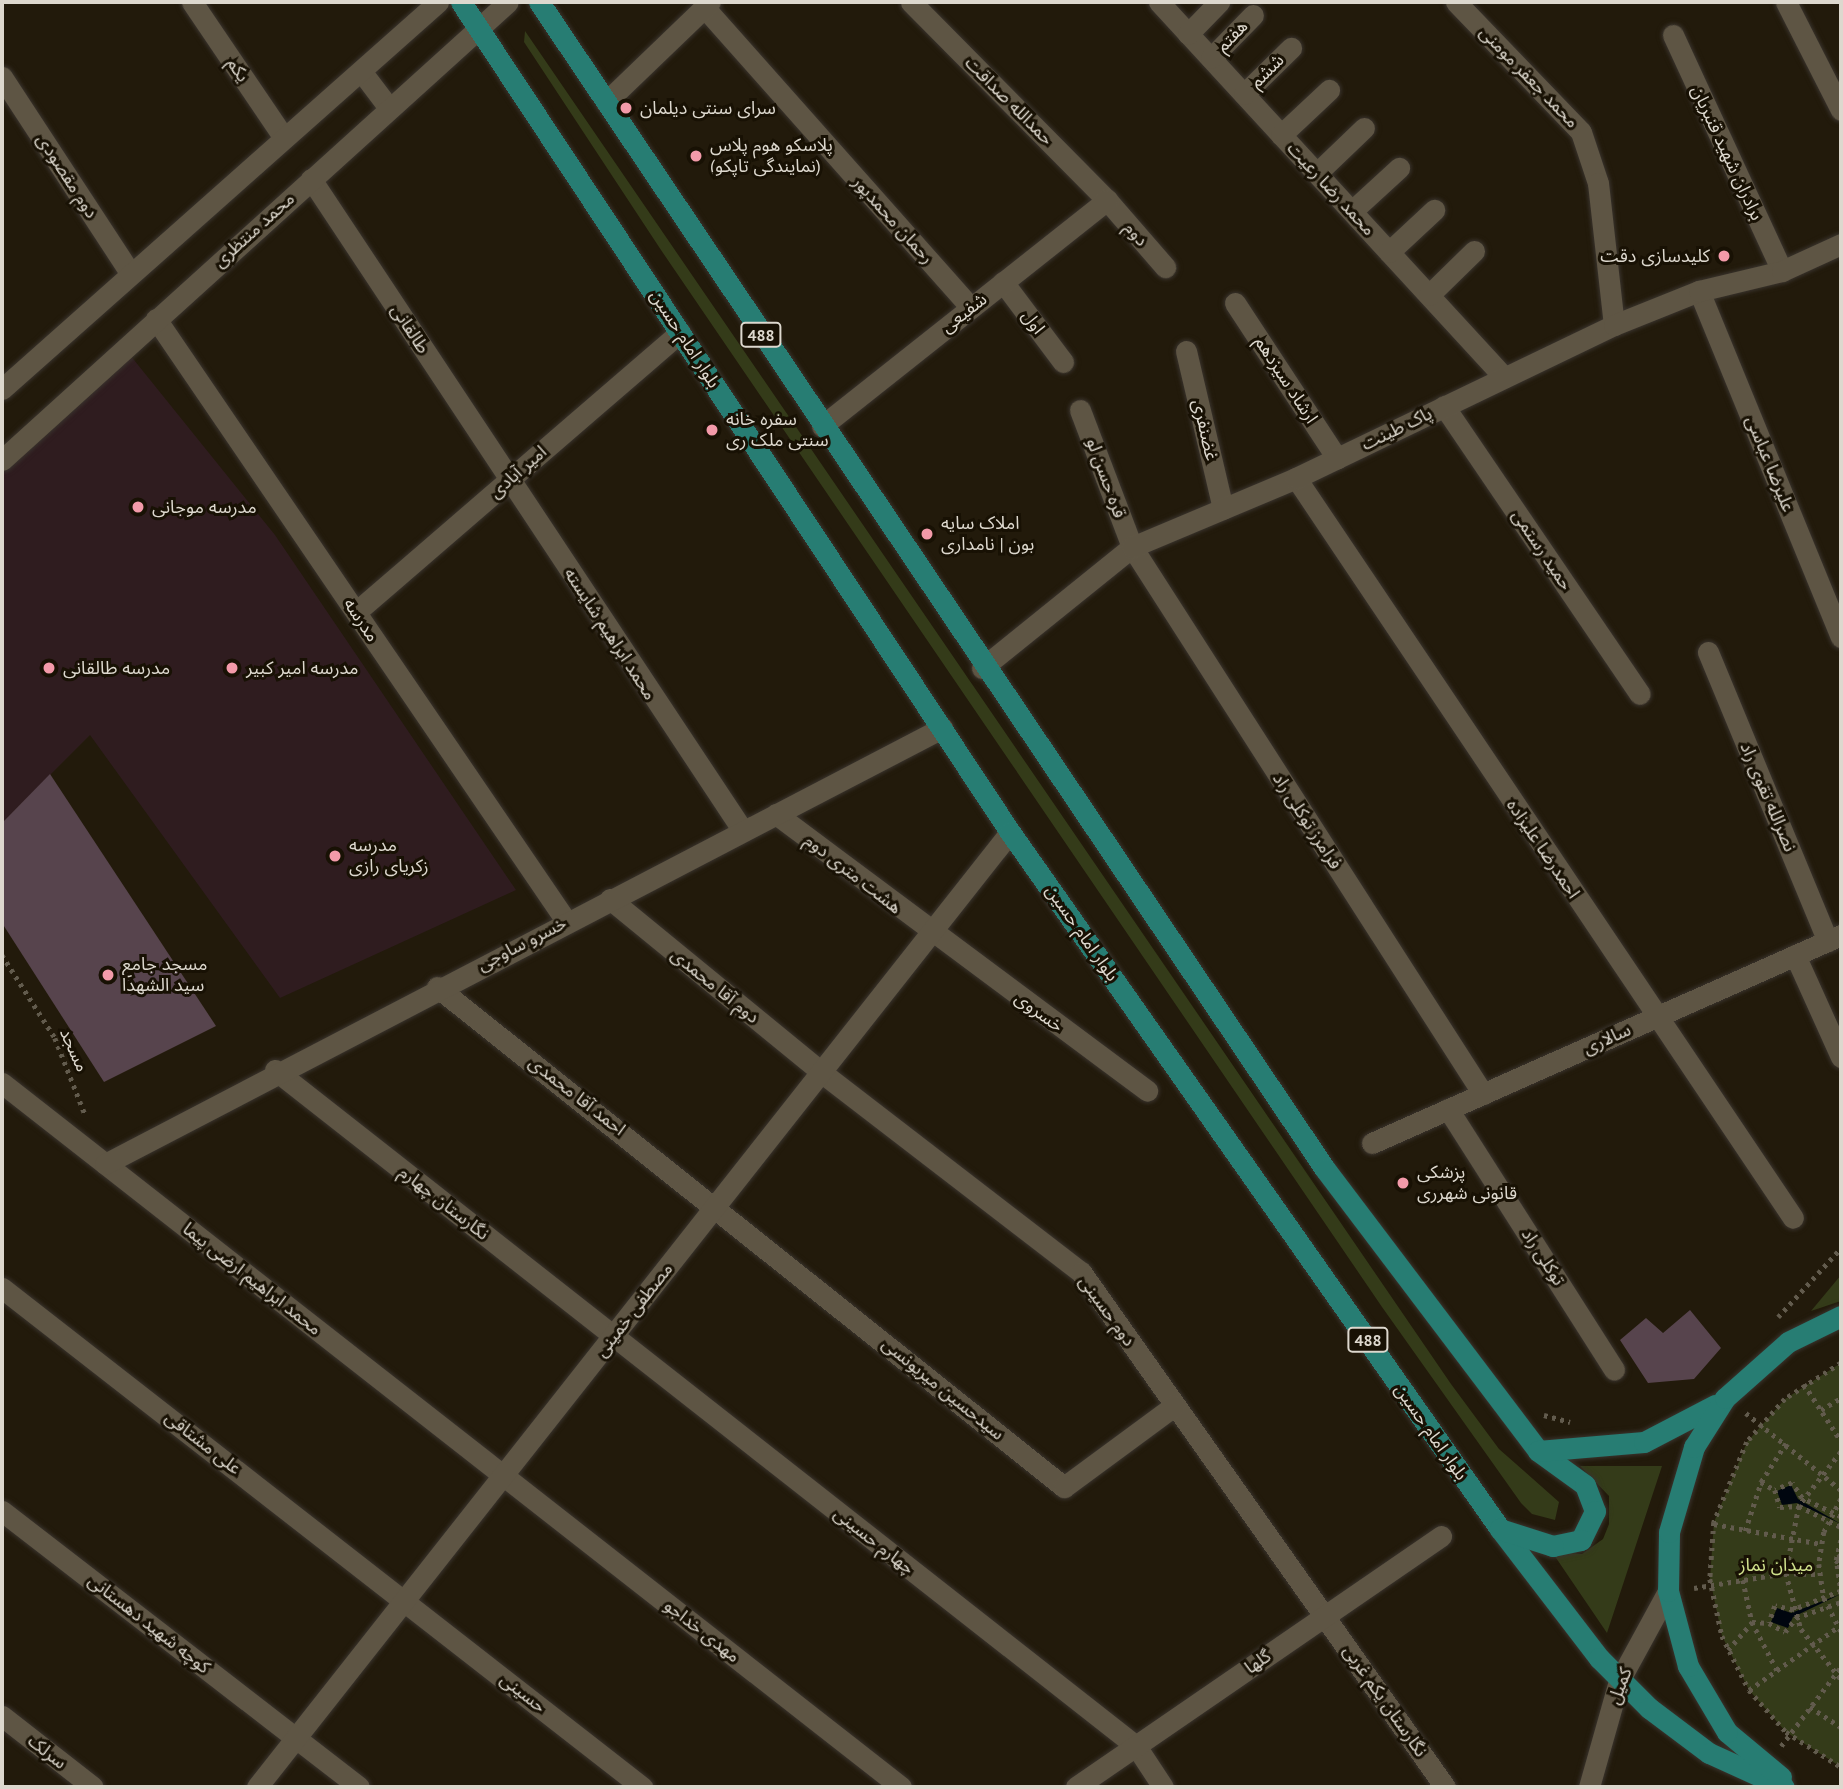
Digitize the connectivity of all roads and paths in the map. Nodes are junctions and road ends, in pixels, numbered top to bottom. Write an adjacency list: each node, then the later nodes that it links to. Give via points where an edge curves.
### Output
1 (192, 2): 27 (street, یکم)
2 (439, 2): 18 (street)
3 (461, 2): 13 (main road, بلوار امام حسین / 488)
4 (508, 2): 13 (street, محمد منتظری)
5 (539, 2): 22 (main road, 488)
6 (911, 2): 31 (street, حمدالله صداقت)
7 (1159, 2): 14 (street, محمد رضا رعیت)
8 (1219, 2): 14 (street)
9 (1456, 2): 46 (street, محمد جعفر مومنی, via 1581,132 1598,183)
10 (1786, 2): 24 (street)
11 (707, 4): 22 (street); 44 (street, رحمان محمدپور)
12 (1252, 15): 17 (street, هفتم)
13 (478, 27): 23 (street, محمد منتظری); 47 (main road, بلوار امام حسین / 488)
14 (1188, 34): 17 (street, محمد رضا رعیت)
15 (1673, 35): 38 (street, برادران شهید قنبریان)
16 (1291, 48): 21 (street, ششم)
17 (1211, 58): 21 (street, محمد رضا رعیت)
18 (361, 71): 23 (street); 27 (street)
19 (2, 77): 39 (street, دوم مقصودی)
20 (1329, 90): 26 (street)
21 (1244, 94): 26 (street, محمد رضا رعیت)
22 (606, 102): 54 (main road, 488)
23 (388, 108): 30 (street, محمد منتظری)
24 (1841, 110)
25 (1364, 128): 29 (street)
26 (1281, 135): 29 (street, محمد رضا رعیت)
27 (284, 138): 39 (street)
28 (1399, 168): 33 (street)
29 (1317, 173): 33 (street, محمد رضا رعیت)
30 (311, 179): 45 (street, محمد منتظری); 58 (street, طالقانی)
31 (1107, 200): 37 (street, دوم); 40 (street, شفیعی)
32 (1434, 210): 36 (street)
33 (1352, 211): 36 (street, محمد رضا رعیت)
34 (1841, 243): 38 (street, پاک طینت)
35 (1474, 251): 42 (street)
36 (1389, 252): 42 (street, محمد رضا رعیت)
37 (1165, 267)
38 (1782, 271): 41 (street, پاک طینت)
39 (131, 274): 51 (street)
40 (1003, 282): 44 (street, شفیعی); 49 (street, اول)
41 (1699, 291): 46 (street, پاک طینت); 62 (street, علیرضا عباسی)
42 (1429, 295): 50 (street, محمد رضا رعیت)
43 (1235, 303): 55 (street, ارشاد سیزدهم)
44 (971, 308): 54 (street, شفیعی)
45 (156, 319): 56 (street, محمد منتظری); 61 (street, مدرسه)
46 (1614, 325): 50 (street, پاک طینت)
47 (680, 332): 58 (street, امیر آبادی); 66 (main road, بلوار امام حسین / 488)
48 (1186, 351): 59 (street, غضنفری)
49 (1063, 362)
50 (1504, 377): 52 (street, پاک طینت)
51 (2, 389)
52 (1444, 406): 55 (street, پاک طینت); 65 (street, حمید رستمی)
53 (1080, 410): 60 (street, قره حسن لو)
54 (822, 426): 64 (main road, 488)
55 (1337, 458): 57 (street, پاک طینت)
56 (2, 460)
57 (1296, 478): 59 (street, پاک طینت); 77 (street, احمدرضا علیزاده)
58 (509, 480): 61 (street, امیر آبادی); 68 (street, محمد ابراهیم شایسته)
59 (1223, 509): 60 (street, پاک طینت)
60 (1132, 547): 64 (street, پاک طینت); 83 (street, فرامرز توکلی راد)
61 (356, 612): 71 (street, مدرسه)
62 (1841, 637)
63 (1708, 652): 73 (street, نصرالله تقوی راد)
64 (982, 668): 106 (main road, 488, via 1325,1169)
65 (1640, 694)
66 (942, 728): 67 (street, خسرو ساوجی); 69 (main road, بلوار امام حسین / 488)
67 (776, 814): 68 (street, خسرو ساوجی); 72 (street, هشت متری دوم)
68 (743, 831): 70 (street, خسرو ساوجی)
69 (1010, 832): 72 (street, مصطفی خمینی); 122 (main road, بلوار امام حسین / 488)
70 (610, 899): 71 (street, خسرو ساوجی); 80 (street, دوم آقا محمدی)
71 (566, 921): 76 (street, خسرو ساوجی)
72 (930, 934): 80 (street, مصطفی خمینی); 82 (street, خسروی)
73 (1834, 938): 75 (street, سالاری)
74 (2, 955): 86 (path, مسجد, via 55,1038)
75 (1795, 956): 77 (street, سالاری); 78 (street)
76 (437, 987): 79 (street, خسرو ساوجی); 87 (street, احمد آقا محمدی)
77 (1656, 1017): 83 (street, سالاری); 88 (street, احمدرضا علیزاده)
78 (1841, 1056)
79 (275, 1070): 86 (street, خسرو ساوجی); 93 (street, نگارستان چهارم)
80 (821, 1072): 87 (street, مصطفی خمینی); 99 (street, دوم حسینی, via 1081,1272)
81 (2, 1083): 86 (street, محمد ابراهیم ارضی پیما)
82 (1147, 1091)
83 (1483, 1094): 84 (street, سالاری)
84 (1448, 1109): 85 (street, سالاری); 95 (street, توکلی راد)
85 (1373, 1143)
86 (105, 1164): 109 (street, محمد ابراهیم ارضی پیما)
87 (716, 1205): 93 (street, مصطفی خمینی); 99 (street, سیدحسین میریونسی, via 1064,1487)
88 (1793, 1218)
89 (1841, 1248): 92 (path)
90 (2, 1287): 138 (street, علی مشتاقی)
91 (1841, 1316): 97 (main road, via 1788,1342)
92 (1773, 1323)
93 (613, 1336): 109 (street, مصطفی خمینی); 160 (street, چهارم حسینی)
94 (1841, 1363): 96 (path)
95 (1614, 1370)
96 (1804, 1384): 101 (path); 103 (path)
97 (1726, 1398): 103 (path); 106 (main road, via 1644,1442); 135 (main road, via 1694,1447 1674,1503)
98 (1841, 1398): 101 (path)
99 (1174, 1406): 142 (street, دوم حسینی)
100 (1536, 1410): 102 (path)
101 (1821, 1410): 104 (path)
102 (1582, 1425)
103 (1760, 1425): 105 (path); 120 (path, via 1732,1468)
104 (1841, 1441)
105 (1786, 1443): 108 (path); 110 (path)
106 (1538, 1451): 122 (main road, via 1585,1486 1595,1511 1591,1528 1581,1540 1553,1546)
107 (1841, 1452): 108 (path)
108 (1822, 1469): 112 (path); 113 (path)
109 (503, 1475): 138 (street, مصطفی خمینی); 167 (street, مهدی خداجو)
110 (1761, 1482): 111 (path); 123 (path)
111 (1775, 1490): 113 (path, via 1792,1483); 115 (path, via 1780,1507)
112 (1841, 1490)
113 (1802, 1498): 115 (path); 117 (path)
114 (1841, 1499): 117 (path)
115 (1798, 1506): 119 (path); 126 (path)
116 (2, 1511): 159 (street, کوچه شهید دهستانی)
117 (1832, 1513): 118 (path); 119 (path)
118 (1841, 1517)
119 (1829, 1521): 121 (path); 127 (path)
120 (1714, 1524): 123 (path); 134 (path)
121 (1841, 1527)
122 (1500, 1529): 153 (main road, بلوار امام حسین / 488)
123 (1745, 1531): 126 (path)
124 (1441, 1536): 142 (street, گلها)
125 (1841, 1538): 129 (path)
126 (1788, 1542): 127 (path); 131 (path)
127 (1821, 1544): 132 (path)
128 (1841, 1555): 129 (path)
129 (1836, 1560): 130 (path); 136 (path)
130 (1841, 1566)
131 (1786, 1573): 132 (path); 133 (path); 141 (path)
132 (1820, 1574): 137 (path)
133 (1743, 1580): 134 (path); 144 (path)
134 (1711, 1586): 135 (path); 147 (path)
135 (1668, 1591): 153 (street, کمیل); 161 (main road, via 1679,1642 1699,1689 1727,1732)
136 (1841, 1593): 137 (path)
137 (1824, 1598): 140 (path); 141 (path)
138 (405, 1599): 159 (street, مصطفی خمینی); 166 (street, حسینی)
139 (1841, 1602): 140 (path)
140 (1827, 1607): 143 (path); 146 (path)
141 (1793, 1610): 143 (path); 145 (path, via 1775,1606)
142 (1326, 1615): 160 (street, گلها); 170 (street, نگارستان یکم غربی)
143 (1796, 1618): 145 (path, via 1785,1632); 148 (path)
144 (1752, 1622): 145 (path); 147 (path); 150 (path)
145 (1769, 1623)
146 (1840, 1629): 148 (path)
147 (1727, 1650): 154 (path)
148 (1814, 1650): 150 (path); 151 (path)
149 (1841, 1667): 151 (path)
150 (1778, 1672): 154 (path)
151 (1834, 1673): 152 (path); 155 (path)
152 (1841, 1679)
153 (1619, 1681): 171 (street, کمیل); 172 (main road, بلوار امام حسین / 488, via 1709,1753)
154 (1749, 1690): 158 (path)
155 (1810, 1707): 157 (path); 158 (path)
156 (2, 1717): 163 (street, سرلک)
157 (1841, 1727)
158 (1790, 1734): 161 (path); 162 (path)
159 (296, 1738): 164 (street, مصطفی خمینی); 165 (street, کوچه شهید دهستانی)
160 (1136, 1746): 168 (street, گلها); 169 (street, چهارم حسینی)
161 (1766, 1766): 173 (main road)
162 (1841, 1767)
163 (93, 1787)
164 (257, 1787)
165 (359, 1787)
166 (642, 1787)
167 (901, 1787)
168 (1076, 1787)
169 (1163, 1787)
170 (1445, 1787)
171 (1589, 1787)
172 (1784, 1787)
173 (1794, 1787)

